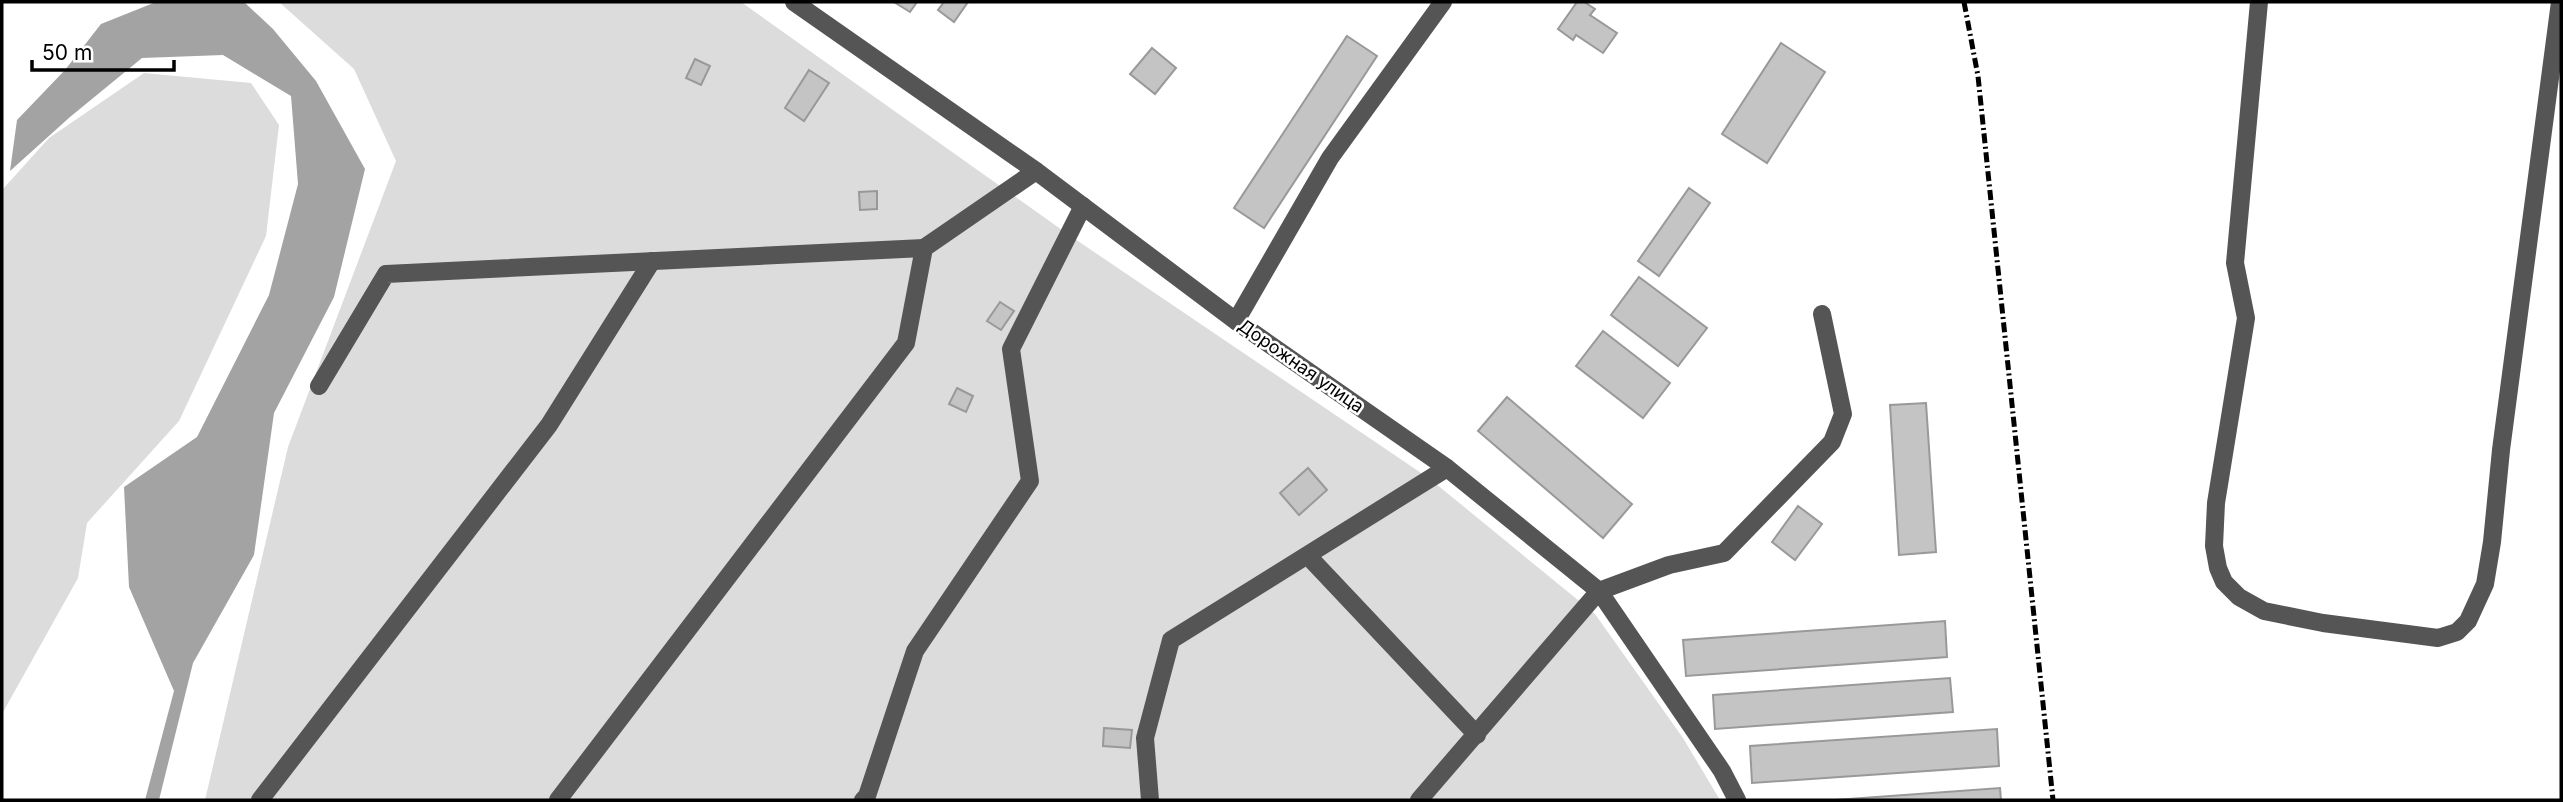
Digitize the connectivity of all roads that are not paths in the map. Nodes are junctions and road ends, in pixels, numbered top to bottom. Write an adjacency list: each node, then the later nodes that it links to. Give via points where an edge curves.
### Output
1 (794, 2): 5 (street, Дорожная улица)
2 (1443, 2): 10 (street, via 1330,158)
3 (2259, 2): 4 (street, via 2235,263 2246,318 2216,503 2218,568 2239,597 2264,611 2438,638 2457,632 2468,621 2485,584)
4 (2560, 2)
5 (1036, 171): 6 (street, Дорожная улица); 7 (street)
6 (1083, 206): 10 (street, Дорожная улица); 18 (street, via 1011,349 1030,481 915,651)
7 (924, 248): 8 (street); 17 (street, via 906,343)
8 (652, 261): 11 (street, via 386,274); 16 (street, via 548,425)
9 (1822, 314): 14 (street, via 1843,414 1832,442 1724,553 1669,565)
10 (1236, 321): 12 (street, Дорожная улица)
11 (319, 386)
12 (1447, 468): 13 (street); 14 (street, Дорожная улица)
13 (1308, 556): 15 (street); 19 (street, via 1171,640 1145,738)
14 (1599, 591): 15 (street); 21 (street, Дорожная улица)
15 (1477, 735): 20 (street)
16 (260, 800)
17 (558, 800)
18 (863, 800)
19 (1150, 800)
20 (1419, 800)
21 (1737, 800)

